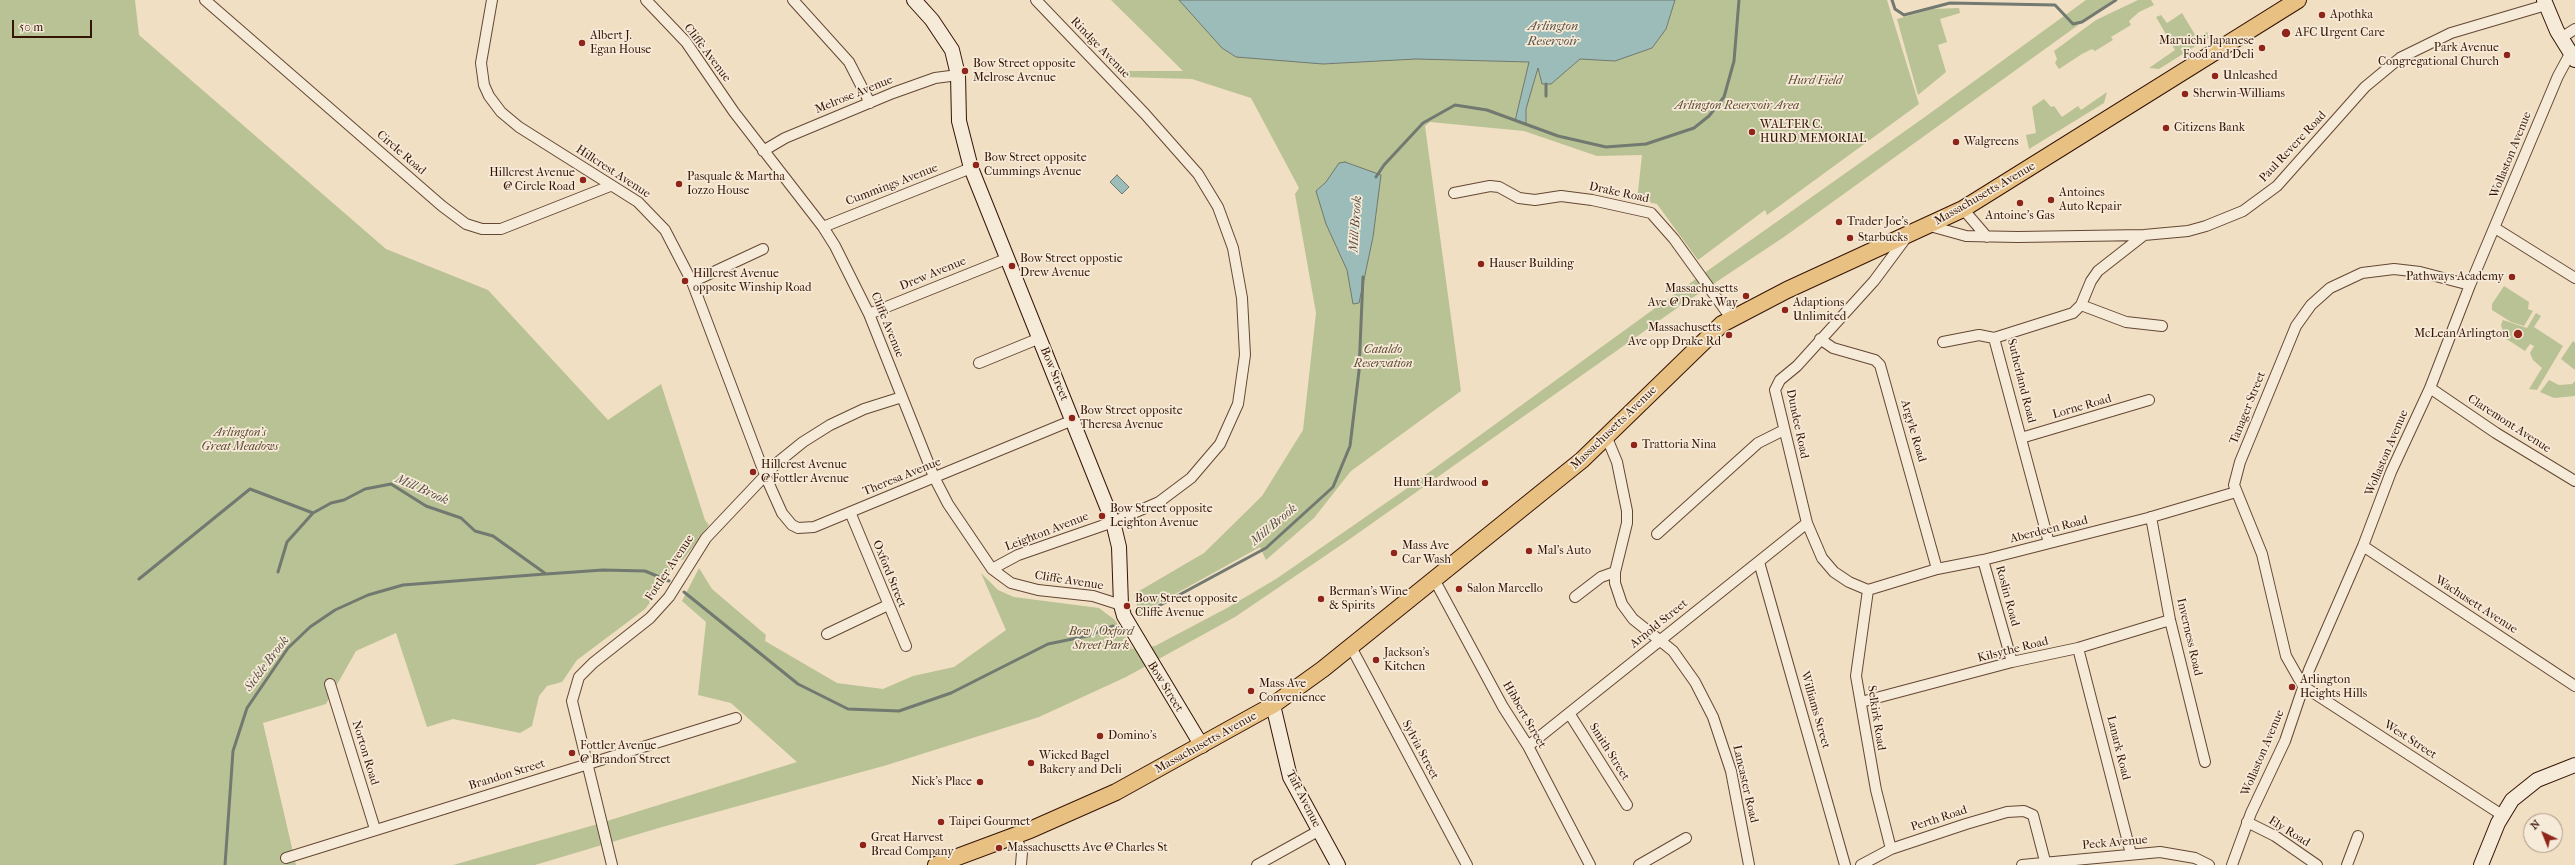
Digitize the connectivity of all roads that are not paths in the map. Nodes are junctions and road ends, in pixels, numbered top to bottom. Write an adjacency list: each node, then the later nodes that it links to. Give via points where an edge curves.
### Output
1 (205, 0): 16 (street, Circle Road, via 436,201 466,224 482,229 502,229)
2 (492, 0): 16 (street, Hillcrest Avenue, via 481,63 484,85 489,96 501,112 520,127)
3 (646, 0): 14 (street, Cliffe Avenue, via 686,42)
4 (793, 0): 13 (street, via 847,58)
5 (914, 0): 12 (street, Bow Street, via 948,42)
6 (1036, 0): 52 (street, Rindge Avenue, via 1145,114 1198,174 1218,207 1233,248 1242,298 1245,355 1238,404 1220,444 1191,478 1159,502)
7 (2298, 0): 18 (main road, Massachusetts Avenue)
8 (2545, 2): 10 (street); 22 (street, Paul Revere Road, via 2451,33 2400,58 2365,87 2276,186 2243,211 2188,231)
9 (2575, 30): 10 (street)
10 (2562, 38): 11 (street)
11 (2573, 57): 21 (street, Wollaston Avenue, via 2558,76)
12 (958, 75): 13 (street, Melrose Avenue, via 935,78); 15 (street, Bow Street, via 960,121)
13 (870, 103): 14 (street, Melrose Avenue, via 785,138)
14 (763, 151): 20 (street, Cliffe Avenue)
15 (971, 168): 20 (street, Cummings Avenue); 26 (street, Bow Street)
16 (610, 186): 28 (street, Hillcrest Avenue, via 638,202 657,219 673,242)
17 (1454, 193): 32 (street, Drake Road, via 1490,186 1499,187 1519,198 1535,200 1561,196 1644,210 1657,218)
18 (1963, 209): 19 (main road, Massachusetts Avenue); 24 (street)
19 (1930, 226): 23 (main road, Massachusetts Avenue); 24 (street, Paul Revere Road, via 1961,235)
20 (823, 227): 31 (street, Cliffe Avenue, via 848,268)
21 (2495, 228): 27 (street); 29 (street, Wollaston Avenue)
22 (2144, 235): 24 (street, Paul Revere Road); 30 (street, via 2098,271)
23 (1907, 237): 32 (main road, Massachusetts Avenue); 36 (street, Dundee Road, via 1874,281)
24 (1987, 237)
25 (763, 249): 28 (street)
26 (1006, 259): 31 (street, Drew Avenue); 34 (street, Bow Street)
27 (2575, 278)
28 (692, 282): 46 (street, Hillcrest Avenue)
29 (2470, 285): 39 (street, Wollaston Avenue); 49 (street, Tanager Street, via 2413,270 2378,270 2343,280 2320,296 2302,317 2290,339 2240,462 2236,474)
30 (2081, 305): 33 (street, via 2126,322); 35 (street, Sutherland Road, via 2073,313)
31 (869, 314): 40 (street, Cliffe Avenue)
32 (1731, 318): 44 (main road, Massachusetts Avenue, via 1709,334)
33 (2162, 326)
34 (1040, 338): 38 (street); 42 (street, Bow Street)
35 (1994, 338): 37 (street, via 1979,336); 45 (street, Sutherland Road)
36 (1820, 339): 43 (street, Dundee Road, via 1797,366 1777,383 1776,394); 60 (street, Argyle Road, via 1833,348 1875,360 1880,365)
37 (1943, 342)
38 (978, 363)
39 (2430, 388): 48 (street, Claremont Avenue, via 2496,433); 56 (street, Wollaston Avenue, via 2391,472)
40 (902, 397): 46 (street, Fottler Avenue, via 864,409 830,425 803,442); 47 (street, Cliffe Avenue)
41 (2149, 400): 45 (street, Lorne Road)
42 (1073, 420): 47 (street, Theresa Avenue); 52 (street, Bow Street)
43 (1784, 430): 53 (street, Dundee Road); 54 (street, via 1758,443)
44 (1607, 438): 61 (street, Lancaster Road, via 1619,468 1627,511 1627,522); 62 (main road, Massachusetts Avenue)
45 (2021, 438): 55 (street, Sutherland Road)
46 (765, 476): 50 (street, Theresa Avenue, via 782,513 798,528 814,527); 84 (street, Fottler Avenue, via 706,538 669,597 650,618 593,663 580,677 572,701)
47 (934, 477): 50 (street, Theresa Avenue); 59 (street, Cliffe Avenue, via 948,504)
48 (2575, 481)
49 (2236, 492): 51 (street, Aberdeen Road); 75 (street, Tanager Street, via 2262,554 2286,656)
50 (850, 512): 65 (street, Oxford Street)
51 (2151, 517): 55 (street, Aberdeen Road); 67 (street, Inverness Road)
52 (1113, 522): 59 (street, Leighton Avenue, via 1018,555); 66 (street, Bow Street, via 1118,547)
53 (1807, 524): 58 (street, Arnold Street); 63 (street, Dundee Road, via 1822,558 1834,572)
54 (1657, 534)
55 (2049, 543): 57 (street, Aberdeen Road)
56 (2363, 546): 75 (street, Wollaston Avenue); 76 (street, Wachusett Avenue)
57 (1984, 560): 60 (street, Aberdeen Road); 73 (street, Roslin Road)
58 (1759, 562): 69 (street, Arnold Street); 107 (street, Williams Street)
59 (992, 569): 66 (street, Cliffe Avenue, via 1011,583 1038,590 1093,596)
60 (1937, 569): 63 (street, Aberdeen Road)
61 (1615, 572): 64 (street, via 1601,577); 69 (street, Lancaster Road, via 1615,583 1627,612)
62 (1434, 579): 71 (main road, Massachusetts Avenue); 82 (street, Hibbert Street)
63 (1868, 590): 77 (street, Selkirk Road, via 1856,676)
64 (1575, 597)
65 (888, 605): 68 (street); 70 (street, Oxford Street)
66 (1121, 605): 81 (street, Bow Street, via 1136,638)
67 (2170, 620): 72 (street, Kilsythe Road); 83 (street, Inverness Road)
68 (827, 634)
69 (1660, 641): 79 (street, Arnold Street); 106 (street, Lancaster Road, via 1673,651 1696,682 1714,717 1731,771)
70 (906, 646)
71 (1351, 647): 78 (main road, Massachusetts Avenue); 103 (street, Sylvia Street)
72 (2078, 648): 73 (street, Kilsythe Road); 95 (street, Lanark Road)
73 (2012, 662): 77 (street, Kilsythe Road)
74 (330, 684): 89 (street, Norton Road)
75 (2303, 686): 87 (street, West Street); 88 (street, Wollaston Avenue, via 2285,741)
76 (2575, 686)
77 (1861, 702): 94 (street, Selkirk Road, via 1876,790)
78 (1273, 705): 81 (main road, Massachusetts Avenue); 90 (street, Taft Avenue, via 1290,777)
79 (1569, 713): 82 (street, Arnold Street); 86 (street, Smith Street)
80 (736, 718): 84 (street, Brandon Street)
81 (1202, 746): 91 (main road, Massachusetts Avenue, via 1116,792)
82 (1528, 746): 104 (street, Hibbert Street)
83 (2205, 762)
84 (587, 764): 89 (street, Brandon Street); 98 (street, Fottler Avenue)
85 (2575, 765): 87 (street, via 2553,772 2531,784 2512,800)
86 (1627, 805)
87 (2502, 815): 114 (street)
88 (2247, 822): 111 (street, Wollaston Avenue); 112 (street, Ely Road, via 2275,836)
89 (375, 829): 96 (street, Brandon Street)
90 (1320, 830): 101 (street); 102 (street, Taft Avenue)
91 (1015, 835): 99 (main road, Massachusetts Avenue); 100 (street, via 1022,852)
92 (2358, 836): 113 (street)
93 (1686, 838): 105 (street)
94 (1891, 849): 97 (street, Perth Road, via 2007,812 2029,813 2033,815); 108 (street, Perth Road)
95 (2131, 854): 97 (street, Peck Avenue); 110 (street, Peck Avenue, via 2160,852 2195,858)
96 (286, 858)
97 (2045, 861): 109 (street, Peck Avenue)
98 (612, 865)
99 (936, 865)
100 (1021, 865)
101 (1257, 865)
102 (1338, 865)
103 (1467, 865)
104 (1590, 865)
105 (1638, 865)
106 (1750, 865)
107 (1845, 865)
108 (1861, 865)
109 (2022, 865)
110 (2209, 865)
111 (2232, 865)
112 (2317, 865)
113 (2347, 865)
114 (2482, 865)

